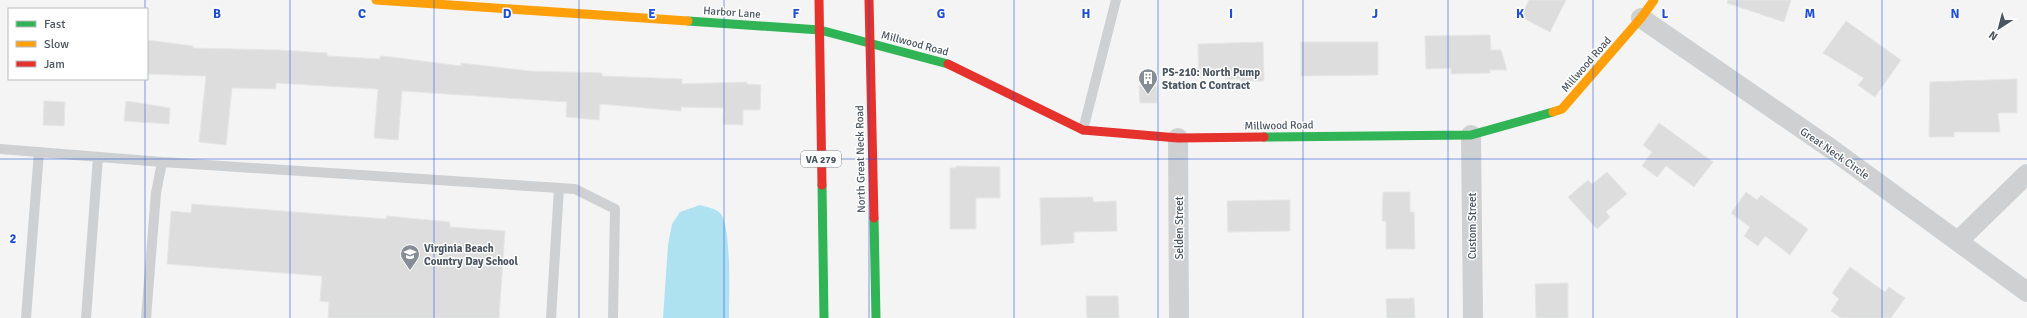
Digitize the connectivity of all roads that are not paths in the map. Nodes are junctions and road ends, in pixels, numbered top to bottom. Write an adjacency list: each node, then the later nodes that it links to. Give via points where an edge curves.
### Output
1 (376, 0): 6 (street, Harbor Lane)
2 (819, 0): 8 (street, VA 279)
3 (869, 0): 9 (street, North Great Neck Road)
4 (1116, 0): 10 (lane)
5 (1654, 0): 7 (street, Millwood Road)
6 (548, 6): 8 (street, Harbor Lane)
7 (1641, 18): 11 (street, Millwood Road, via 1562,109); 19 (street, Great Neck Circle, via 1830,148)
8 (820, 30): 9 (street, Harbor Lane); 26 (street, VA 279)
9 (869, 43): 10 (street, Millwood Road, via 941,61); 27 (street, North Great Neck Road)
10 (1083, 130): 12 (street, Millwood Road)
11 (1471, 135): 12 (street, Millwood Road); 29 (street, Custom Street)
12 (1178, 138): 28 (street, Selden Street)
13 (0, 149): 14 (lane)
14 (39, 152): 15 (lane); 21 (lane)
15 (98, 157): 16 (lane); 22 (lane)
16 (162, 162): 18 (lane); 23 (lane, via 156,193)
17 (2027, 174): 19 (street)
18 (559, 188): 24 (lane); 25 (lane, via 575,189 614,209)
19 (1958, 241): 20 (street, Great Neck Circle)
20 (2027, 292)
21 (26, 318)
22 (86, 318)
23 (146, 318)
24 (551, 318)
25 (612, 318)
26 (824, 318)
27 (876, 318)
28 (1179, 318)
29 (1473, 318)

